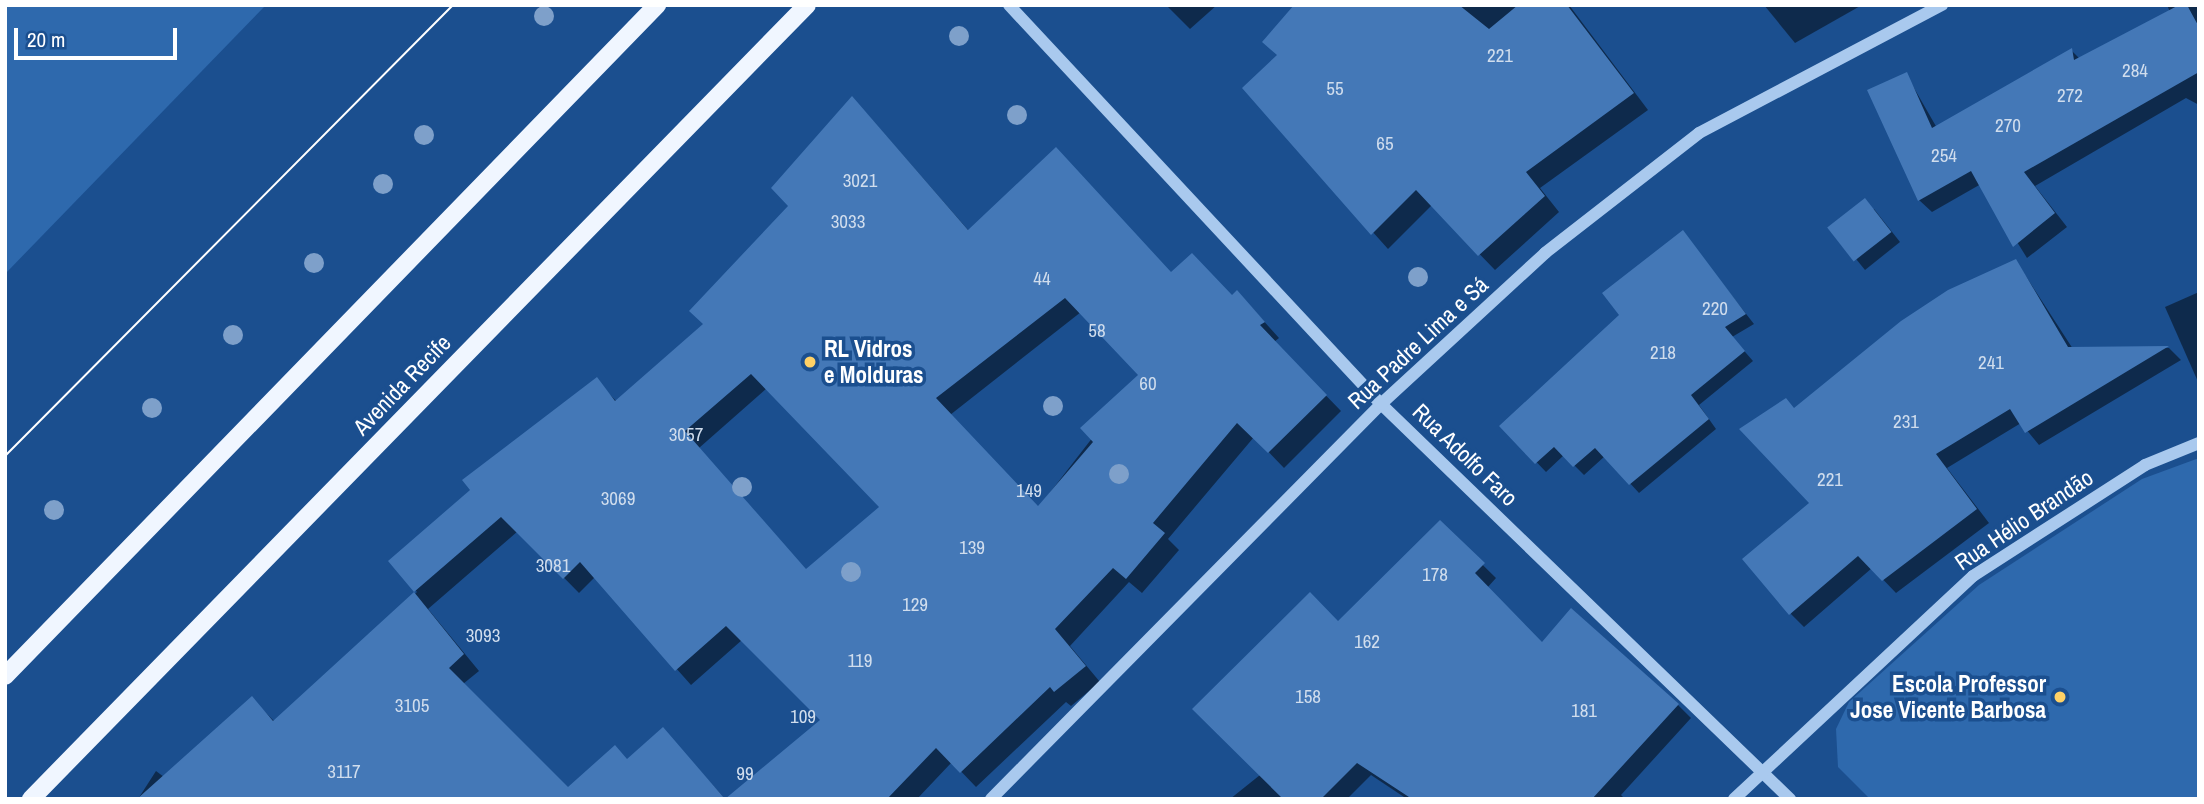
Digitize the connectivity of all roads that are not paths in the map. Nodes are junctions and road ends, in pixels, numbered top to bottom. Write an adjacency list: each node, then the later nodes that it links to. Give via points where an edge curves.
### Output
1 (657, 5): 7 (main road)
2 (807, 5): 9 (main road, Avenida Recife)
3 (1009, 5): 5 (street, Rua Adolfo Faro)
4 (1942, 5): 5 (street, Rua Padre Lima e Sá, via 1699,133 1545,253)
5 (1381, 404): 8 (street, Rua Adolfo Faro); 10 (street, Rua Padre Lima e Sá)
6 (2199, 443): 8 (street, Rua Hélio Brandão, via 2145,465 1973,576)
7 (5, 676)
8 (1762, 769): 11 (street, Rua Hélio Brandão); 12 (street, Rua Adolfo Faro)
9 (31, 799)
10 (991, 799)
11 (1734, 799)
12 (1790, 799)

